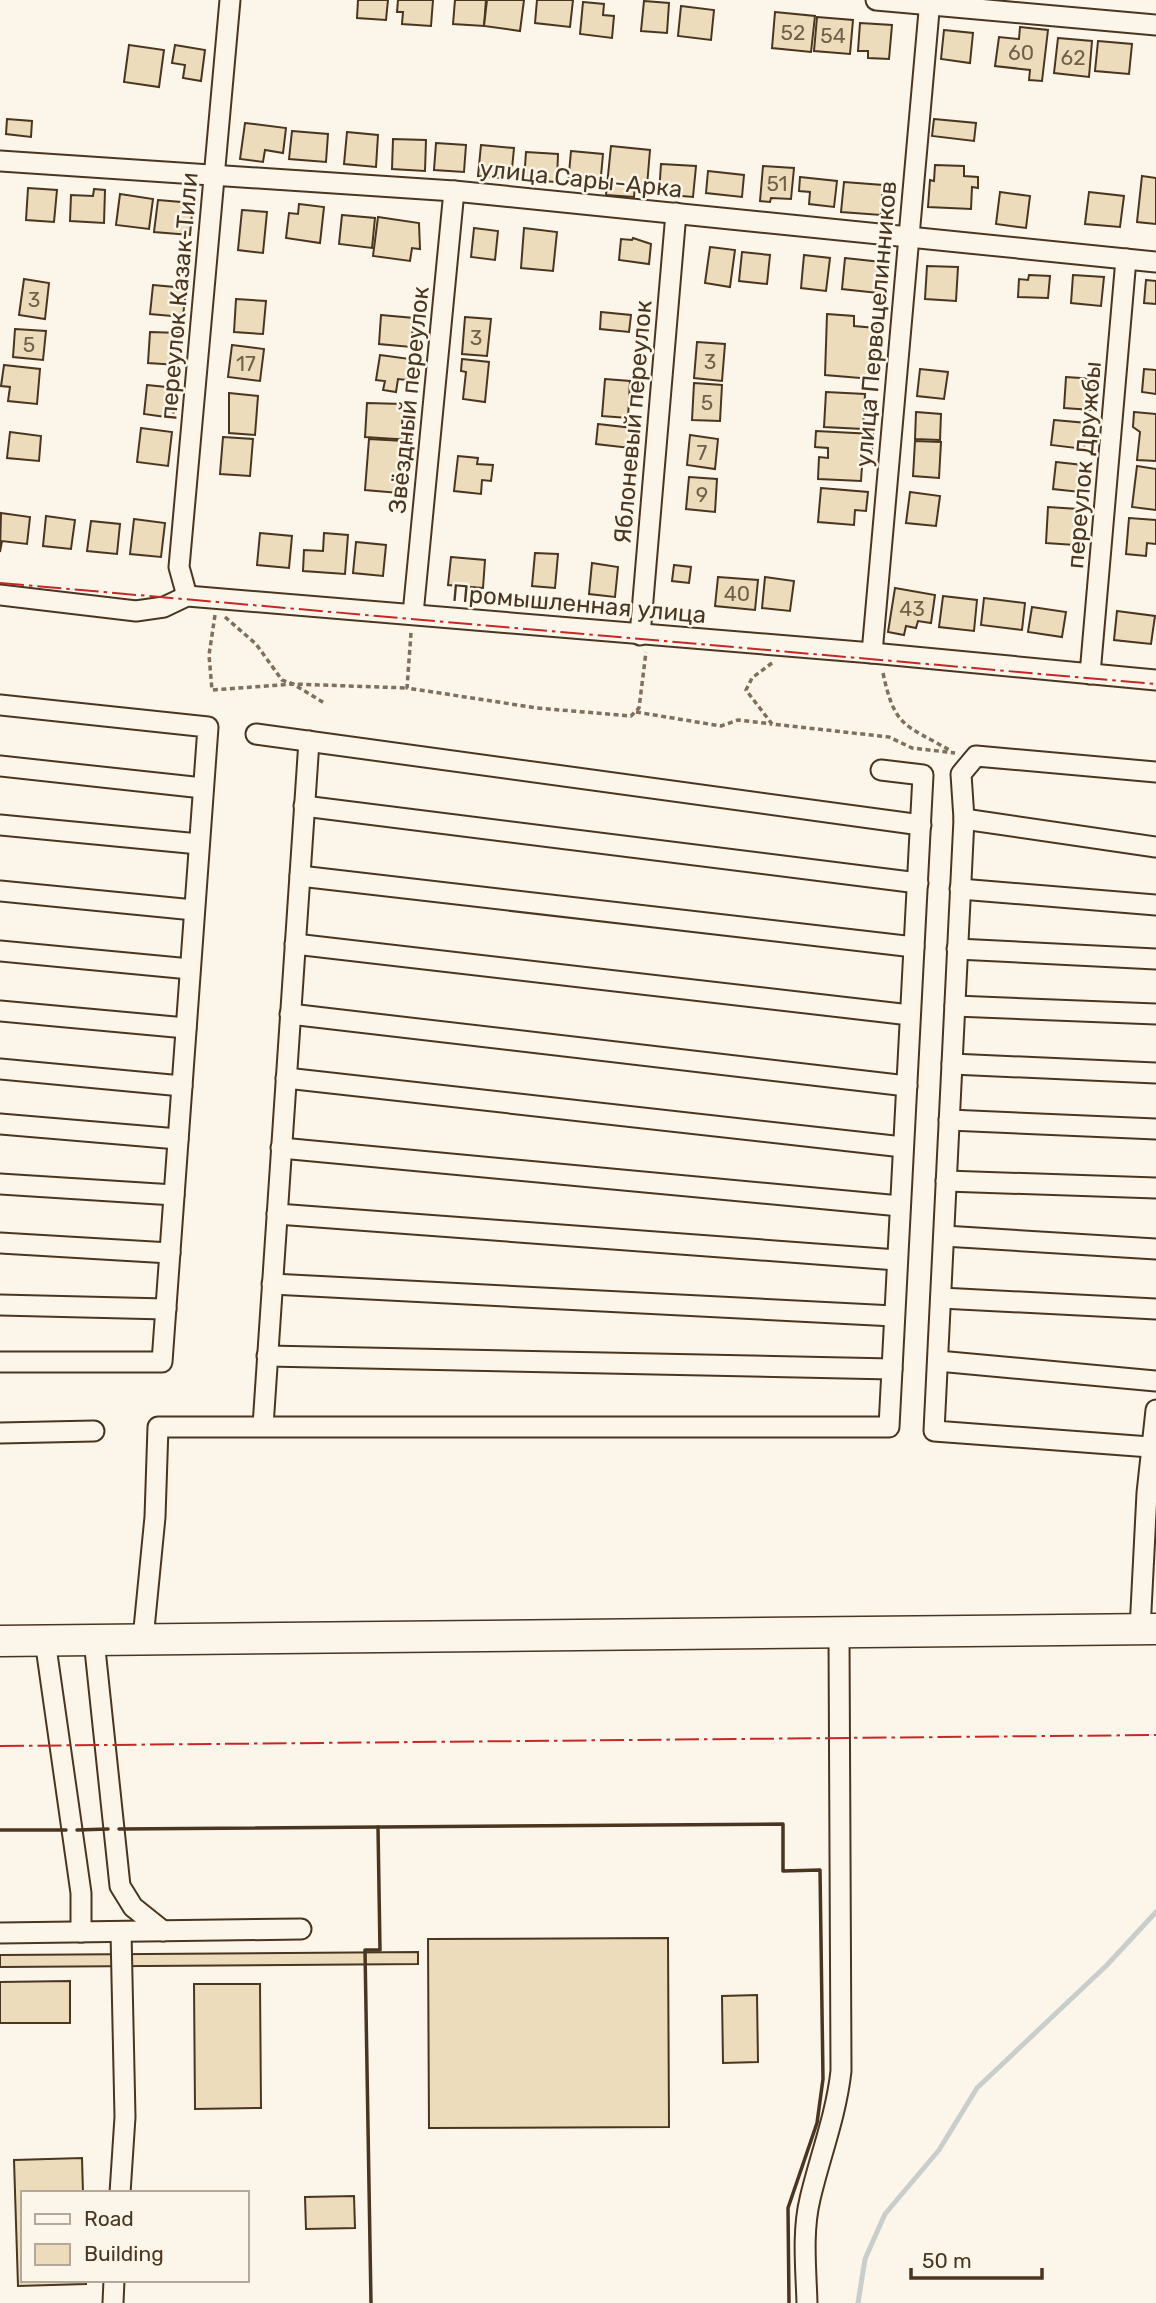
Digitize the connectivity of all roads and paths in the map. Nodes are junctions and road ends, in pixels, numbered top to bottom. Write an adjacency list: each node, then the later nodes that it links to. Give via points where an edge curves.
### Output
1 (230, 0): 6 (lane, переулок Казак-Тили)
2 (876, 0): 3 (lane)
3 (930, 2): 4 (lane); 9 (lane, улица Первоцелинников)
4 (1156, 25)
5 (0, 165): 6 (lane, улица Сары-Арка)
6 (214, 175): 7 (lane, улица Сары-Арка); 13 (lane, переулок Казак-Тили, via 179,567)
7 (454, 191): 8 (lane, улица Сары-Арка); 14 (lane, Звёздный переулок)
8 (676, 213): 9 (lane, улица Сары-Арка); 15 (lane, Яблоневый переулок)
9 (908, 235): 10 (lane, улица Сары-Арка); 17 (lane, улица Первоцелинников)
10 (1126, 259): 11 (lane, улица Сары-Арка); 18 (lane, переулок Дружбы)
11 (1156, 262)
12 (0, 595): 13 (lane, Промышленная улица, via 136,611 164,607)
13 (187, 596): 14 (lane, Промышленная улица)
14 (413, 614): 15 (lane, Промышленная улица); 21 (path)
15 (644, 636): 16 (lane, Промышленная улица); 24 (path, via 639,708)
16 (793, 647): 17 (lane, Промышленная улица); 25 (path, via 752,678 746,690)
17 (876, 653): 18 (lane, Промышленная улица); 28 (path, via 890,707 905,726)
18 (1090, 674): 19 (lane, Промышленная улица)
19 (1156, 680)
20 (293, 684): 20 (path, via 282,680 256,644 215,610 209,655 212,690); 21 (path); 23 (path)
21 (407, 688): 24 (path, via 537,708 631,716)
22 (0, 705): 32 (lane, via 208,727)
23 (326, 705)
24 (635, 712): 25 (path, via 721,726 738,719)
25 (772, 724): 28 (path, via 889,737)
26 (256, 734): 27 (lane)
27 (309, 741): 33 (lane); 36 (lane)
28 (961, 760): 31 (lane, via 976,756); 34 (lane)
29 (0, 766): 32 (lane)
30 (881, 770): 36 (lane, via 923,775)
31 (1156, 772)
32 (203, 788): 37 (lane)
33 (304, 806): 39 (lane); 40 (lane)
34 (964, 819): 38 (lane); 41 (lane)
35 (0, 825): 37 (lane)
36 (921, 825): 40 (lane)
37 (199, 844): 44 (lane)
38 (1156, 847)
39 (300, 876): 45 (lane); 46 (lane)
40 (918, 883): 46 (lane)
41 (960, 889): 43 (lane); 47 (lane)
42 (0, 891): 44 (lane)
43 (1156, 905)
44 (194, 910): 50 (lane)
45 (295, 944): 53 (lane); 55 (lane)
46 (914, 947): 55 (lane)
47 (957, 949): 49 (lane); 51 (lane)
48 (0, 951): 50 (lane)
49 (1156, 959)
50 (190, 969): 56 (lane)
51 (955, 1006): 54 (lane); 57 (lane)
52 (0, 1011): 56 (lane)
53 (290, 1014): 60 (lane); 62 (lane)
54 (1156, 1014)
55 (910, 1015): 62 (lane)
56 (186, 1028): 61 (lane)
57 (952, 1064): 59 (lane); 63 (lane)
58 (0, 1069): 61 (lane)
59 (1156, 1073)
60 (286, 1078): 67 (lane); 68 (lane)
61 (182, 1086): 66 (lane)
62 (907, 1086): 67 (lane)
63 (949, 1120): 65 (lane); 69 (lane)
64 (0, 1124): 66 (lane)
65 (1156, 1129)
66 (178, 1139): 72 (lane)
67 (904, 1147): 73 (lane)
68 (281, 1148): 73 (lane); 74 (lane)
69 (946, 1181): 71 (lane); 75 (lane)
70 (0, 1184): 72 (lane)
71 (1156, 1188)
72 (174, 1195): 78 (lane)
73 (900, 1206): 79 (lane)
74 (277, 1214): 79 (lane); 80 (lane)
75 (944, 1236): 77 (lane); 81 (lane)
76 (0, 1243): 78 (lane)
77 (1156, 1249)
78 (170, 1252): 83 (lane)
79 (898, 1260): 85 (lane)
80 (272, 1284): 85 (lane); 86 (lane)
81 (941, 1298): 84 (lane); 87 (lane)
82 (0, 1305): 83 (lane)
83 (166, 1309): 88 (lane, via 162,1362)
84 (1156, 1309)
85 (894, 1316): 89 (lane)
86 (267, 1356): 89 (lane); 92 (lane)
87 (938, 1361): 90 (lane); 95 (lane, via 934,1431)
88 (0, 1362)
89 (892, 1369): 92 (lane, via 888,1427)
90 (1156, 1381)
91 (1156, 1410): 95 (lane)
92 (263, 1426): 98 (lane, via 158,1427)
93 (94, 1431): 94 (lane)
94 (0, 1433)
95 (1150, 1447): 96 (lane)
96 (1148, 1629): 97 (highway)
97 (839, 1635): 98 (highway); 110 (lane, via 841,2071 836,2108 809,2202)
98 (143, 1639): 100 (highway)
99 (46, 1640): 100 (highway); 101 (highway); 104 (lane, via 81,1893)
100 (94, 1640): 103 (lane, via 120,1886 133,1906)
101 (0, 1641)
102 (301, 1928): 103 (lane)
103 (163, 1931): 105 (lane)
104 (81, 1932): 105 (lane); 106 (lane)
105 (121, 1932): 107 (lane, via 125,2117)
106 (0, 1933)
107 (120, 2191)
108 (114, 2282): 109 (lane)
109 (113, 2303)
110 (807, 2303)

